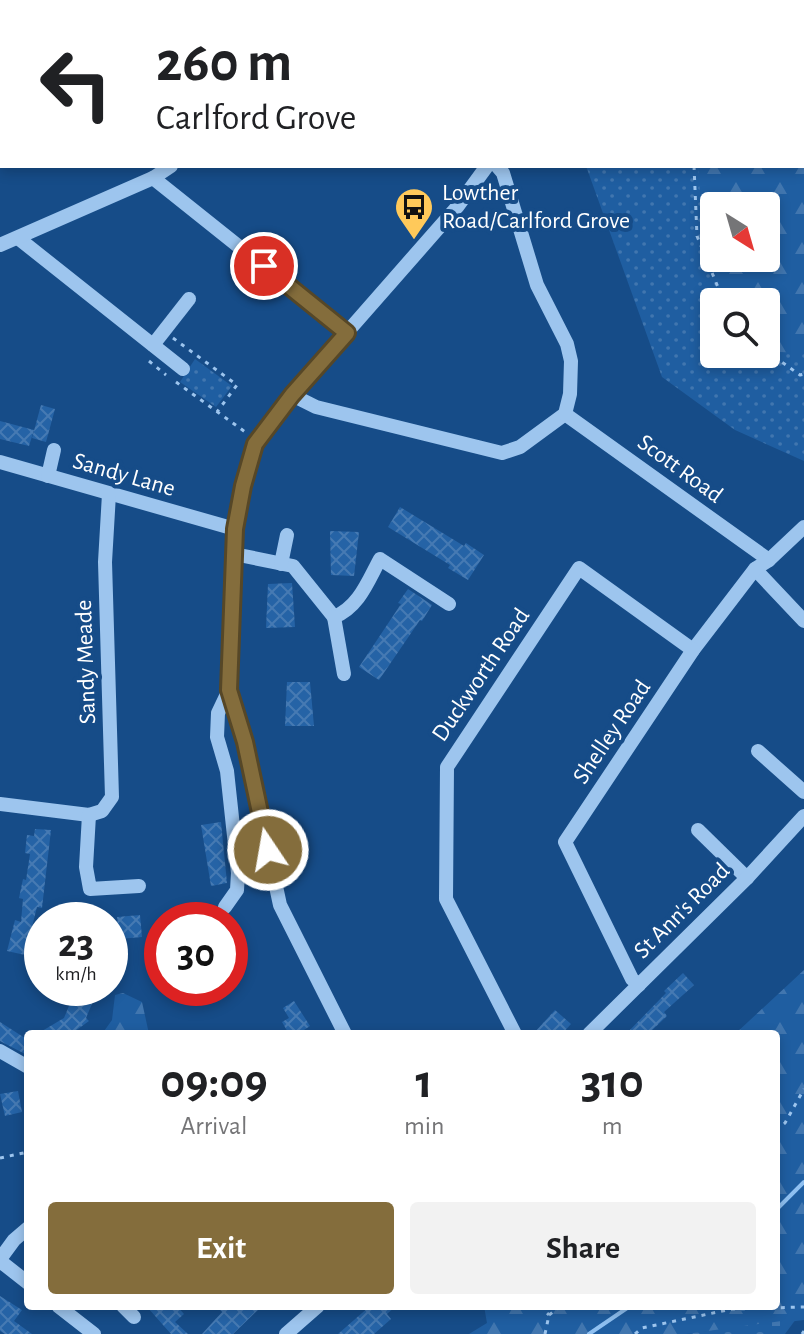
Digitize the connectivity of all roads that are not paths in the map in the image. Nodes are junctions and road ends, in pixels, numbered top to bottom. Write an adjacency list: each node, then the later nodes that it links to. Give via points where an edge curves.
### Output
1 (168, 168): 4 (street)
2 (486, 168): 8 (street)
3 (499, 168): 12 (street, via 537,285 567,344 571,361)
4 (153, 178): 5 (street); 8 (street)
5 (18, 238): 6 (street); 9 (street)
6 (0, 245)
7 (189, 299): 9 (street)
8 (347, 333): 11 (street)
9 (155, 347): 10 (street)
10 (183, 369)
11 (292, 395): 12 (street, via 316,407 502,453 520,447); 18 (street, via 257,441)
12 (565, 414): 21 (street, Scott Road)
13 (54, 450): 15 (street)
14 (0, 462): 15 (street, Sandy Lane)
15 (48, 476): 16 (street, Sandy Lane)
16 (109, 494): 18 (street, Sandy Lane); 33 (street, Sandy Meade, via 105,562 113,788 108,806)
17 (804, 527): 21 (street, Shelley Road)
18 (235, 529): 20 (street)
19 (287, 535): 22 (street)
20 (234, 554): 22 (street); 29 (street)
21 (769, 560): 23 (street, Shelley Road)
22 (281, 564): 25 (street, via 293,566)
23 (755, 569): 26 (street); 27 (street, Shelley Road)
24 (449, 604): 25 (street, via 380,559 357,601)
25 (334, 617): 28 (street)
26 (804, 621)
27 (693, 650): 39 (street, Shelley Road, via 565,842); 41 (street, Duckworth Road, via 579,568 447,767 446,899)
28 (344, 674)
29 (229, 690): 38 (street, via 218,713 217,737 227,771 238,873 237,890); 40 (street, via 280,905)
30 (758, 751): 31 (street)
31 (804, 792)
32 (0, 804): 33 (street)
33 (89, 815): 37 (street, via 90,889)
34 (804, 816): 36 (street, St Ann's Road)
35 (698, 830): 36 (street)
36 (747, 878): 39 (street, St Ann's Road)
37 (139, 886)
38 (229, 902)
39 (639, 985): 42 (street, St Ann's Road)
40 (343, 1030)
41 (513, 1030)
42 (593, 1030)
43 (0, 1051): 44 (street)
44 (24, 1065)
45 (24, 1231): 46 (street)
46 (0, 1260): 47 (street)
47 (24, 1280)
48 (63, 1310): 50 (street)
49 (313, 1310): 51 (street)
50 (94, 1334)
51 (286, 1334)

